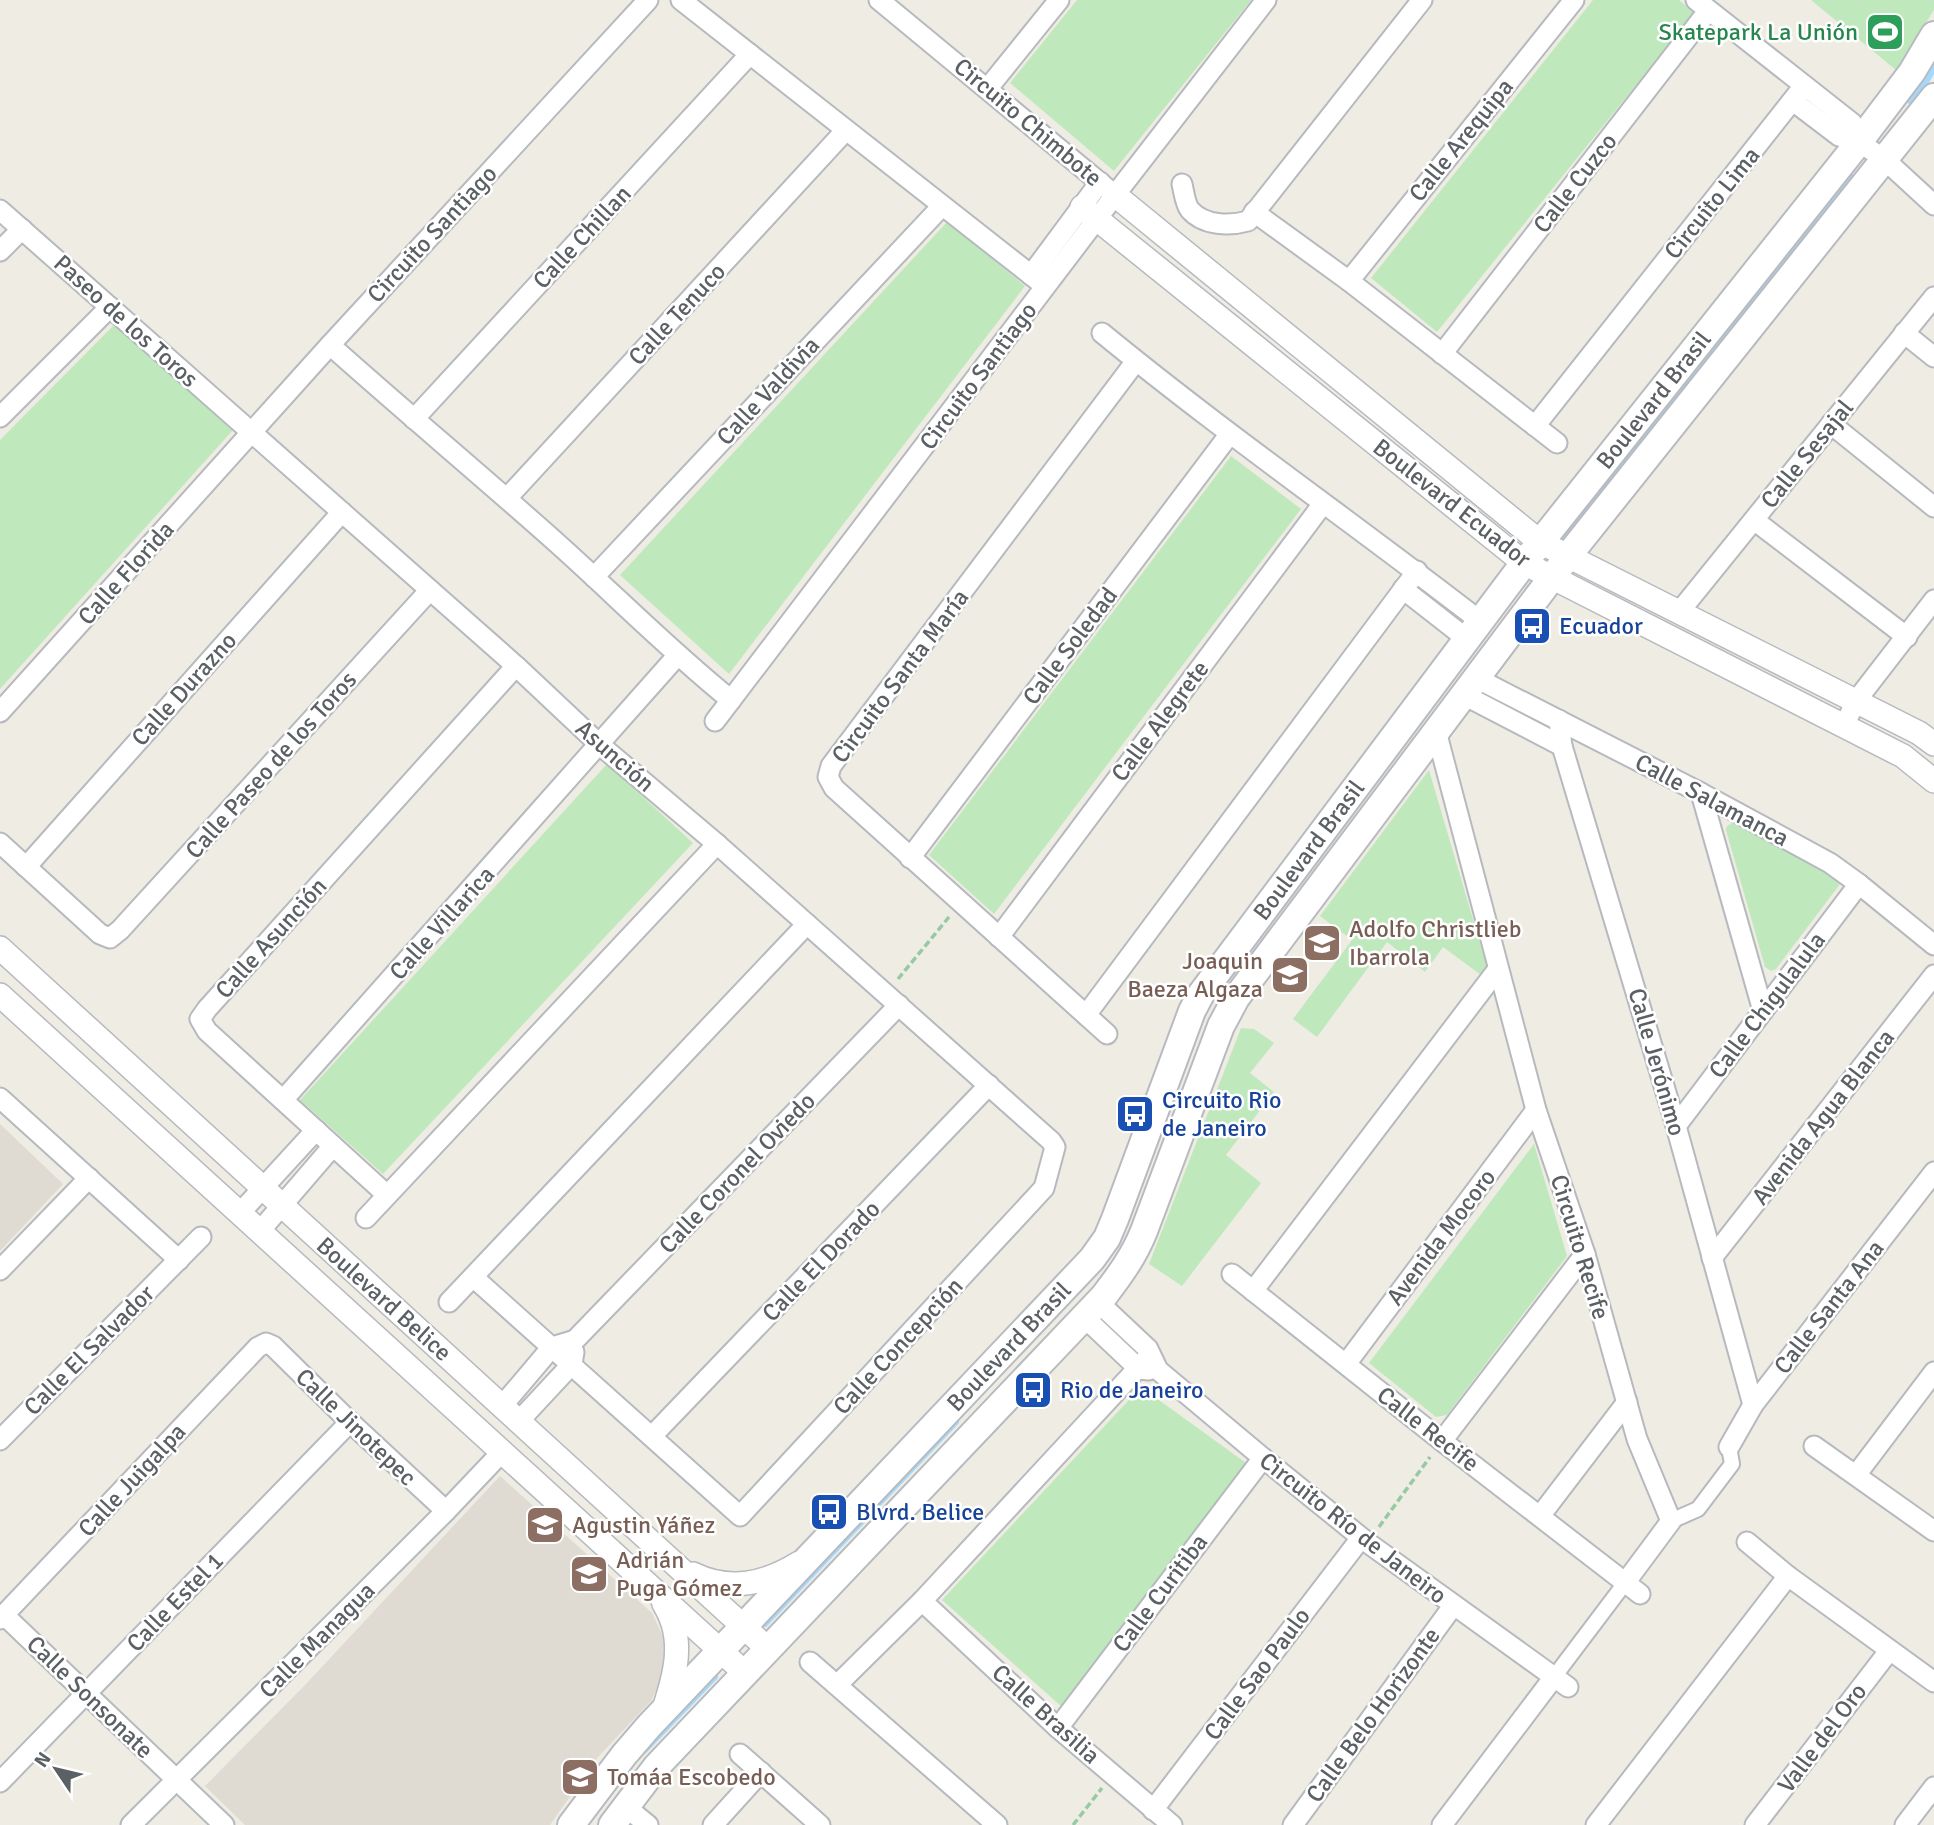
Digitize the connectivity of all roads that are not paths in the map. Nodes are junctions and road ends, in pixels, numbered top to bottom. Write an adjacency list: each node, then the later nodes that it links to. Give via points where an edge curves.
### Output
1 (648, 0): 32 (street, Circuito Santiago)
2 (681, 0): 10 (street, Circuito Santiago)
3 (1059, 0): 11 (street)
4 (1266, 0): 18 (street, Circuito Chimbote)
5 (1422, 0): 22 (street)
6 (1574, 0): 27 (street, Calle Arequipa)
7 (888, 3): 11 (street, Circuito Chimbote)
8 (1702, 6): 12 (street); 33 (street, Calle Cuzco)
9 (1934, 36): 15 (main road, Boulevard Brasil)
10 (750, 54): 14 (street, Circuito Santiago); 37 (street, Calle Chillan)
11 (988, 88): 18 (street, Circuito Chimbote)
12 (1798, 94): 15 (street, via 1839,136); 39 (street, Circuito Lima)
13 (1934, 97): 16 (main road, Boulevard Brasil)
14 (846, 130): 20 (street, Circuito Santiago); 43 (street, Calle Tenuco)
15 (1859, 142): 16 (street); 48 (main road, Boulevard Brasil)
16 (1884, 159): 19 (street); 49 (main road, Boulevard Brasil)
17 (1182, 184): 22 (street, via 1189,209 1200,218 1233,225 1248,221)
18 (1107, 188): 23 (street); 48 (street, Boulevard Ecuador)
19 (1934, 205)
20 (942, 206): 26 (street, Circuito Santiago); 51 (street, Calle Valdivia)
21 (0, 210): 24 (street, Paseo de los Toros)
22 (1254, 212): 27 (street)
23 (1089, 213): 26 (street); 48 (street, Boulevard Ecuador)
24 (22, 229): 25 (street); 29 (street, Paseo de los Toros)
25 (0, 251)
26 (1038, 281): 61 (street, Circuito Santiago)
27 (1349, 281): 33 (street)
28 (1934, 296): 31 (street, Calle Sesajal)
29 (110, 307): 36 (street); 40 (street, Paseo de los Toros)
30 (1102, 333): 35 (street)
31 (1904, 333): 34 (street); 38 (street, Calle Sesajal)
32 (330, 345): 37 (street); 40 (street, Circuito Santiago)
33 (1442, 354): 39 (street)
34 (1934, 358)
35 (1136, 361): 41 (street); 75 (street, Circuito Santa María, via 831,766 828,777 834,788)
36 (0, 417)
37 (414, 419): 43 (street)
38 (1831, 424): 45 (street); 47 (street, Calle Sesajal)
39 (1535, 426): 42 (street)
40 (252, 433): 46 (street); 63 (street, Calle Florida)
41 (1229, 435): 44 (street); 75 (street, Calle Soledad)
42 (1557, 443)
43 (507, 498): 51 (street)
44 (1322, 505): 50 (street); 79 (street, Calle Alegrete)
45 (1934, 507)
46 (342, 512): 53 (street); 76 (street, Calle Durazno)
47 (1754, 520): 55 (street, Calle Sesajal); 57 (street)
48 (1532, 553): 49 (street, Boulevard Ecuador); 56 (main road, Boulevard Brasil)
49 (1560, 567): 55 (street, Boulevard Ecuador); 60 (main road, Boulevard Brasil); 66 (street, Boulevard Ecuador)
50 (1417, 571): 52 (street); 56 (street)
51 (594, 577): 58 (street)
52 (1404, 589): 56 (street); 87 (street)
53 (430, 590): 59 (street); 76 (street, Calle Paseo de los Toros, via 110,938)
54 (1934, 600): 57 (street)
55 (1680, 611): 62 (street, Boulevard Ecuador)
56 (1474, 630): 139 (main road, Boulevard Brasil, via 1201,994 1115,1219 1092,1259)
57 (1907, 637): 62 (street)
58 (677, 656): 61 (street); 69 (street, Calle Villarica)
59 (516, 666): 69 (street, Asunción); 91 (street, Calle Asunción, via 200,1019 207,1031)
60 (1470, 686): 64 (street, Calle Salamanca); 67 (main road, Boulevard Brasil); 70 (street)
61 (731, 700): 65 (street, Circuito Santiago)
62 (1856, 701): 66 (street); 68 (street, Boulevard Ecuador)
63 (0, 712)
64 (1559, 720): 70 (street, Calle Jerónimo); 72 (street, Calle Salamanca)
65 (715, 721)
66 (1844, 726): 71 (street, Boulevard Ecuador, via 1903,756)
67 (1436, 731): 82 (street, Circuito Recife); 113 (main road, Boulevard Brasil, via 1226,1013 1135,1255)
68 (1934, 744)
69 (600, 745): 74 (street, Asunción); 91 (street, Calle Villarica)
70 (1562, 746): 93 (street, Calle Jerónimo)
71 (1934, 781)
72 (1701, 793): 77 (street, Calle Salamanca, via 1830,863); 86 (street)
73 (0, 843): 76 (street)
74 (717, 844): 78 (street, Calle Concepción); 99 (street)
75 (910, 858): 79 (street, Circuito Santa María)
76 (26, 867)
77 (1859, 884): 80 (street, Calle Salamanca); 86 (street, Calle Chigulalula)
78 (807, 924): 85 (street, Calle Concepción); 110 (street)
79 (999, 937): 87 (street, Circuito Santa María)
80 (1934, 945)
81 (0, 948): 98 (street, Boulevard Belice)
82 (1498, 970): 92 (street, Circuito Recife); 111 (street)
83 (1934, 975): 106 (street, Avenida Agua Blanca)
84 (0, 995): 101 (street, Boulevard Belice)
85 (892, 999): 89 (street, Calle Concepción); 114 (street, Calle Coronel Oviedo)
86 (1763, 1010): 93 (street, Calle Chigulalula)
87 (1086, 1015): 88 (street, Circuito Santa María)
88 (1107, 1034)
89 (989, 1086): 125 (street, Calle El Dorado); 125 (street, Calle Concepción, via 1055,1147 1044,1188 740,1516)
90 (0, 1098): 97 (street)
91 (283, 1100): 94 (street, Calle Asunción)
92 (1536, 1110): 105 (street, Circuito Recife); 118 (street, Avenida Mocoro)
93 (1676, 1126): 106 (street, Calle Jerónimo)
94 (316, 1130): 95 (street, Calle Asunción); 98 (street)
95 (333, 1146): 99 (street, Calle Asunción); 100 (street)
96 (1934, 1172): 122 (street, Calle Santa Ana)
97 (89, 1178): 107 (street); 108 (street)
98 (263, 1188): 100 (street, Boulevard Belice); 101 (street)
99 (387, 1195): 102 (street)
100 (281, 1204): 103 (street); 123 (street, Boulevard Belice)
101 (239, 1214): 103 (street, Boulevard Belice)
102 (366, 1218)
103 (259, 1232): 130 (street, Boulevard Belice)
104 (201, 1237): 107 (street, Calle El Salvador)
105 (1585, 1254): 121 (street, Circuito Recife); 127 (street)
106 (1712, 1258): 122 (street, Calle Jerónimo)
107 (179, 1260): 126 (street, Calle El Salvador)
108 (0, 1270)
109 (1232, 1274): 111 (street, Calle Recife)
110 (473, 1277): 112 (street); 116 (street, Calle Concepción)
111 (1253, 1291): 118 (street, Calle Recife)
112 (449, 1302)
113 (1091, 1310): 119 (street, Circuito Río de Janeiro); 148 (main road, Boulevard Brasil)
114 (575, 1340): 116 (street, Calle Coronel Oviedo); 117 (street)
115 (267, 1343): 124 (street, Calle Jinotepec); 146 (street, Calle Juigalpa, via 258,1347)
116 (552, 1347): 117 (street, Calle Concepción); 123 (street)
117 (572, 1364): 123 (street); 125 (street, Calle Concepción)
118 (1346, 1364): 127 (street, Calle Recife)
119 (1149, 1365): 131 (street, Circuito Río de Janeiro); 144 (street)
120 (1934, 1372): 132 (street)
121 (1627, 1402): 134 (street); 135 (street, Circuito Recife)
122 (1753, 1405): 129 (street, Calle Santa Ana)
123 (510, 1414): 140 (street, Boulevard Belice)
124 (350, 1423): 133 (street, Calle Jinotepec); 156 (street, Calle Estel 1)
125 (652, 1436)
126 (0, 1440)
127 (1442, 1441): 134 (street, Calle Recife)
128 (1814, 1446): 132 (street)
129 (1729, 1447): 135 (street, via 1732,1464 1699,1509)
130 (501, 1453): 133 (street, Calle Managua); 143 (street, Boulevard Belice)
131 (1263, 1458): 137 (street, Circuito Río de Janeiro); 158 (street, Calle Curitiba)
132 (1856, 1475): 136 (street)
133 (446, 1511): 161 (street, Calle Managua)
134 (1539, 1516): 142 (street, Calle Recife)
135 (1671, 1521): 142 (street)
136 (1934, 1531)
137 (1364, 1540): 145 (street, Circuito Río de Janeiro); 164 (street, Calle Sao Paulo)
138 (1747, 1542): 141 (street)
139 (811, 1556): 140 (street, via 763,1581 740,1585 718,1583); 147 (main road, Boulevard Brasil)
140 (676, 1565): 147 (street, Boulevard Belice)
141 (1788, 1576): 150 (street); 176 (street)
142 (1632, 1588): 153 (street)
143 (657, 1593): 149 (street, Boulevard Belice); 157 (street, via 676,1632 676,1671)
144 (922, 1601): 155 (street); 158 (street, Calle Brasilia)
145 (1453, 1606): 153 (street, Circuito Río de Janeiro); 174 (street, Calle Belo Horizonte)
146 (2, 1617): 156 (street, Calle Sonsonate)
147 (743, 1626): 148 (street, Boulevard Belice); 149 (main road, Boulevard Brasil)
148 (768, 1649): 152 (main road, Boulevard Brasil)
149 (721, 1650): 152 (street, Boulevard Belice); 157 (main road, Boulevard Brasil)
150 (1889, 1651): 154 (street); 177 (street, Valle del Oro)
151 (810, 1662): 155 (street)
152 (746, 1673): 165 (main road, Boulevard Brasil, via 656,1766)
153 (1561, 1682): 175 (street)
154 (1934, 1682)
155 (836, 1685): 172 (street)
156 (86, 1694): 161 (street, Calle Sonsonate); 162 (street, Calle Estel 1)
157 (663, 1712): 168 (main road, Boulevard Brasil)
158 (1058, 1728): 164 (street, Calle Brasilia)
159 (740, 1754): 160 (street)
160 (761, 1772): 170 (street); 171 (street)
161 (175, 1780): 166 (street, Calle Managua); 167 (street, Calle Sonsonate)
162 (0, 1782)
163 (1934, 1787): 178 (street)
164 (1153, 1810): 173 (street, Calle Brasilia)
165 (619, 1816): 169 (street)
166 (131, 1825)
167 (224, 1825)
168 (571, 1825)
169 (648, 1825)
170 (713, 1825)
171 (820, 1825)
172 (997, 1825)
173 (1172, 1825)
174 (1293, 1825)
175 (1442, 1825)
176 (1596, 1825)
177 (1755, 1825)
178 (1905, 1825)

